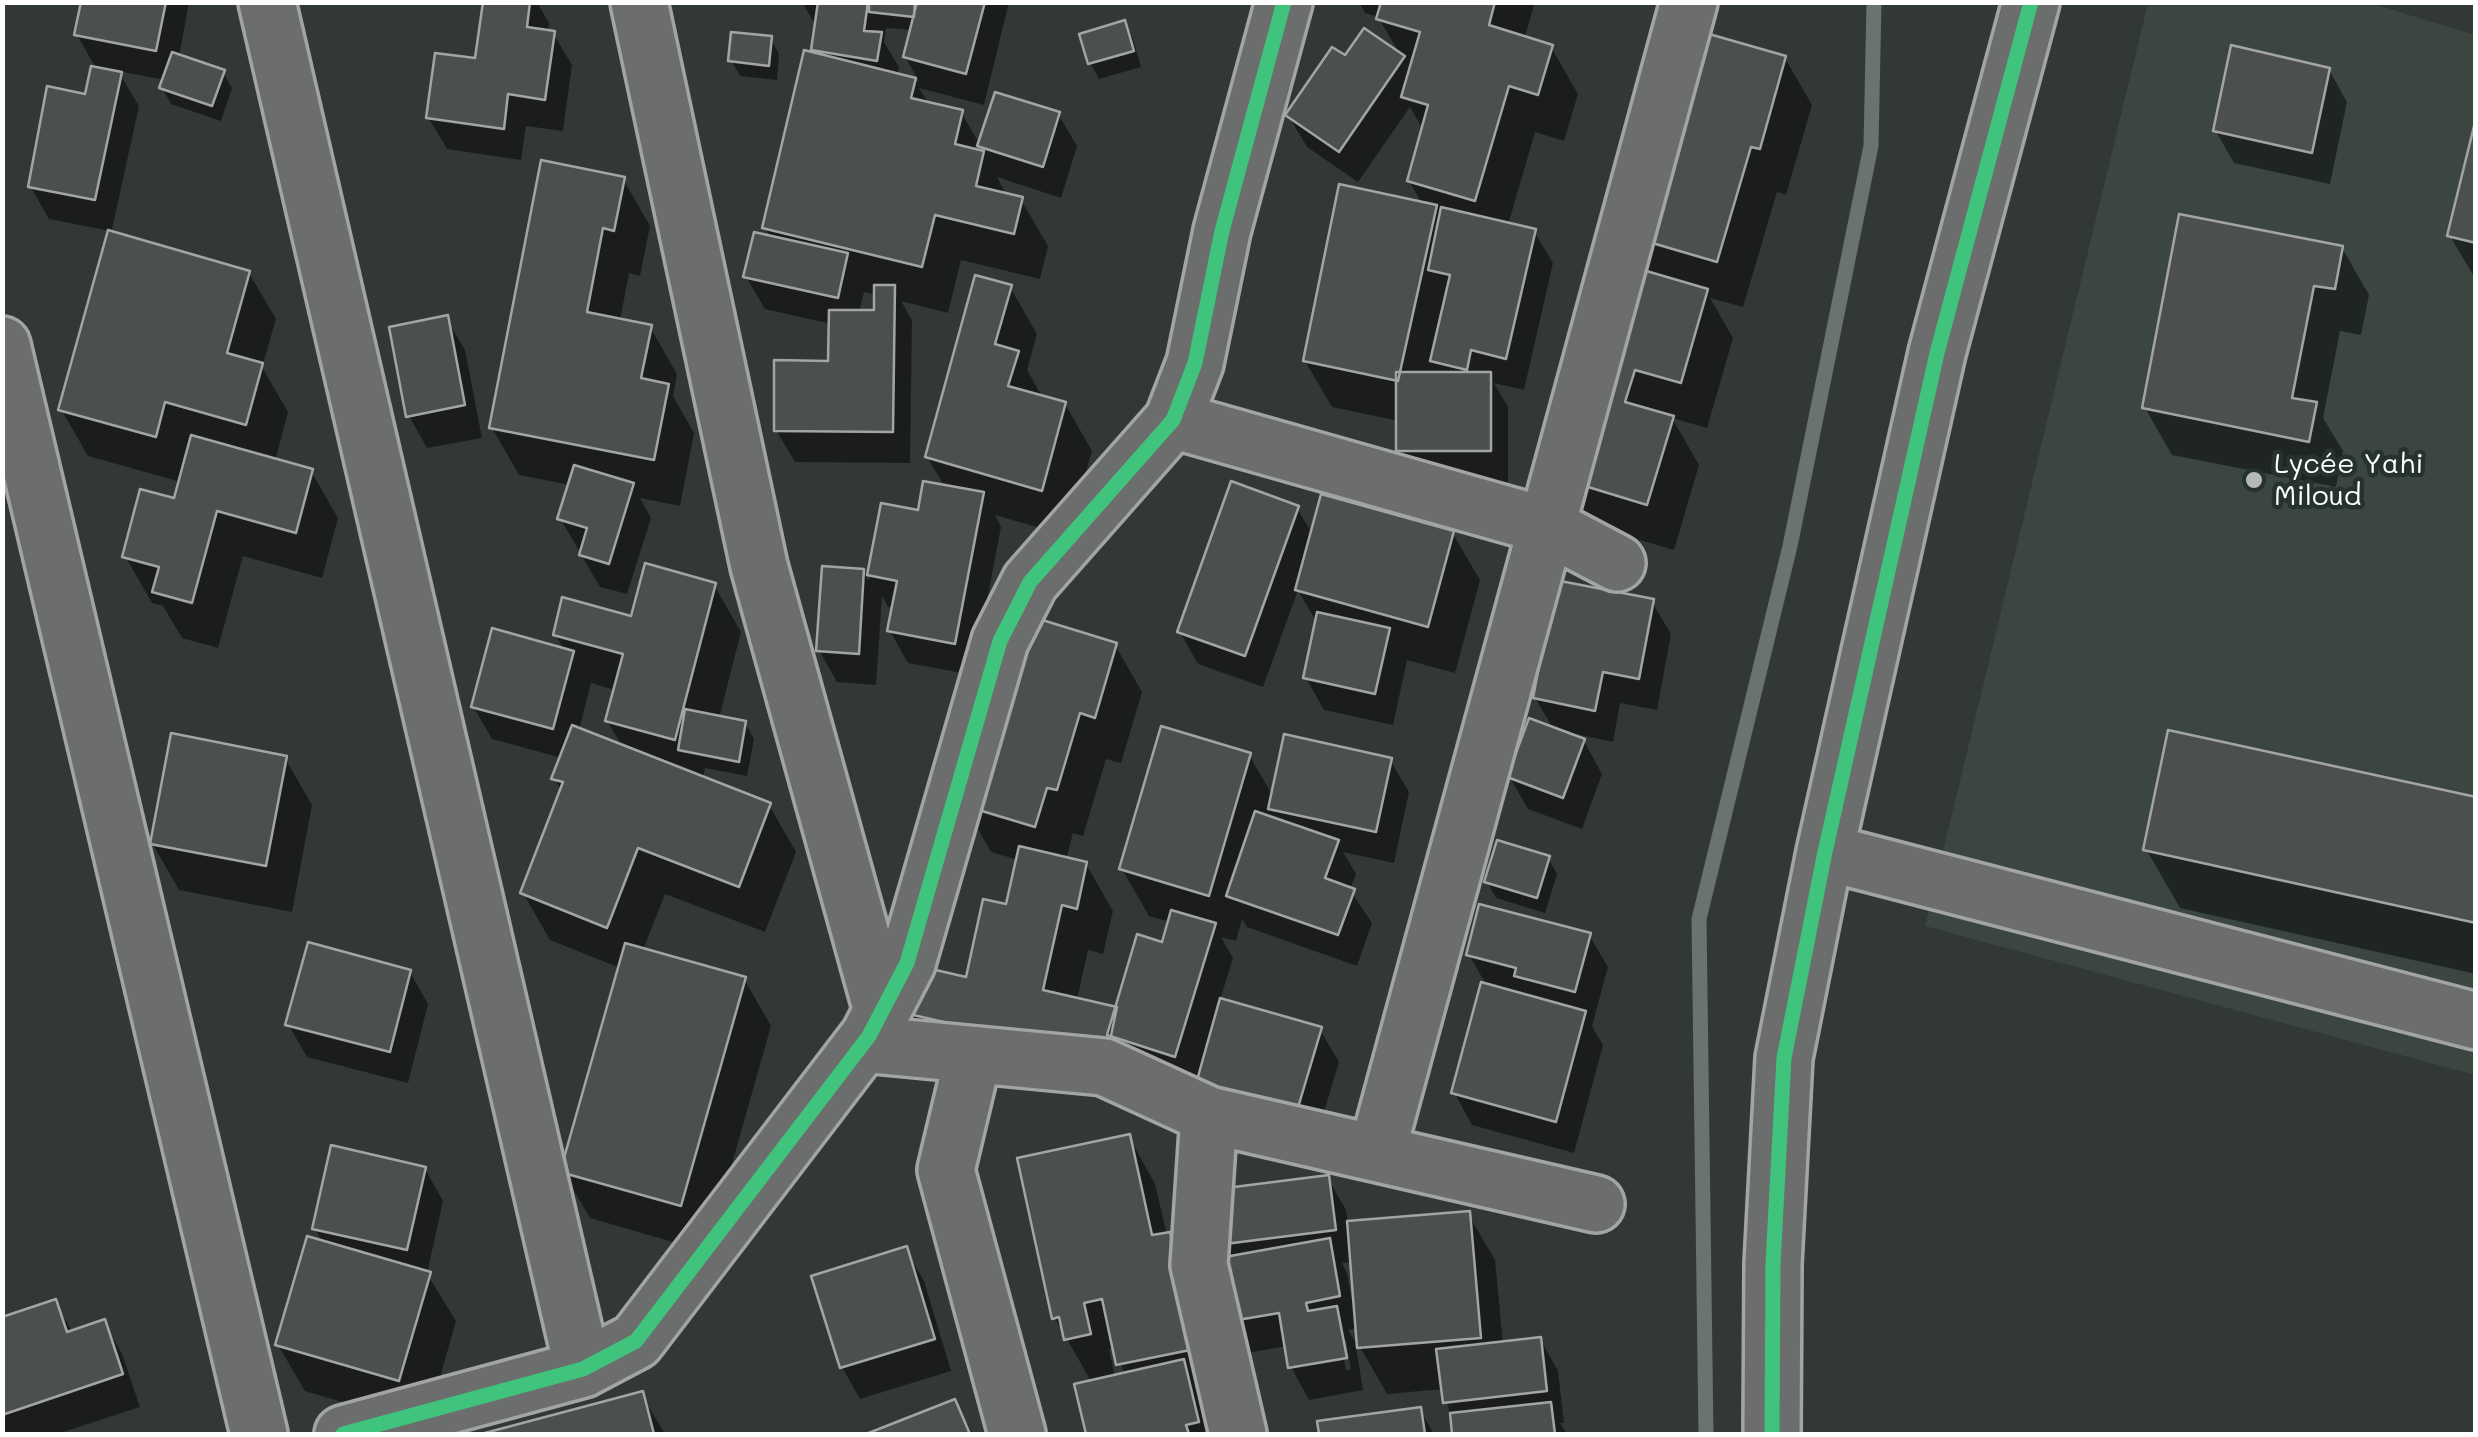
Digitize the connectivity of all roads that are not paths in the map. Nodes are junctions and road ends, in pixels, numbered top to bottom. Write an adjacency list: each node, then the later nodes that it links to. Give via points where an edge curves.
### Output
1 (267, 2): 17 (street)
2 (638, 2): 12 (street, via 759,566)
3 (1284, 2): 7 (street, via 1222,231 1195,363)
4 (1688, 2): 8 (street)
5 (2031, 2): 10 (street, via 1936,353)
6 (2, 346): 18 (street)
7 (1173, 420): 8 (street); 12 (street, via 1030,582 1000,641 906,963)
8 (1547, 526): 9 (street); 15 (street)
9 (1617, 563)
10 (1826, 852): 11 (street); 22 (street, via 1784,1058)
11 (2476, 1021)
12 (872, 1027): 13 (street); 17 (street, via 636,1341)
13 (972, 1057): 14 (street, via 1104,1068); 20 (street, via 946,1170)
14 (1209, 1115): 15 (street); 21 (street, via 1199,1265)
15 (1376, 1152): 16 (street)
16 (1596, 1204)
17 (583, 1369): 19 (street)
18 (260, 1434)
19 (344, 1434)
20 (1017, 1434)
21 (1238, 1434)
22 (1772, 1434)

